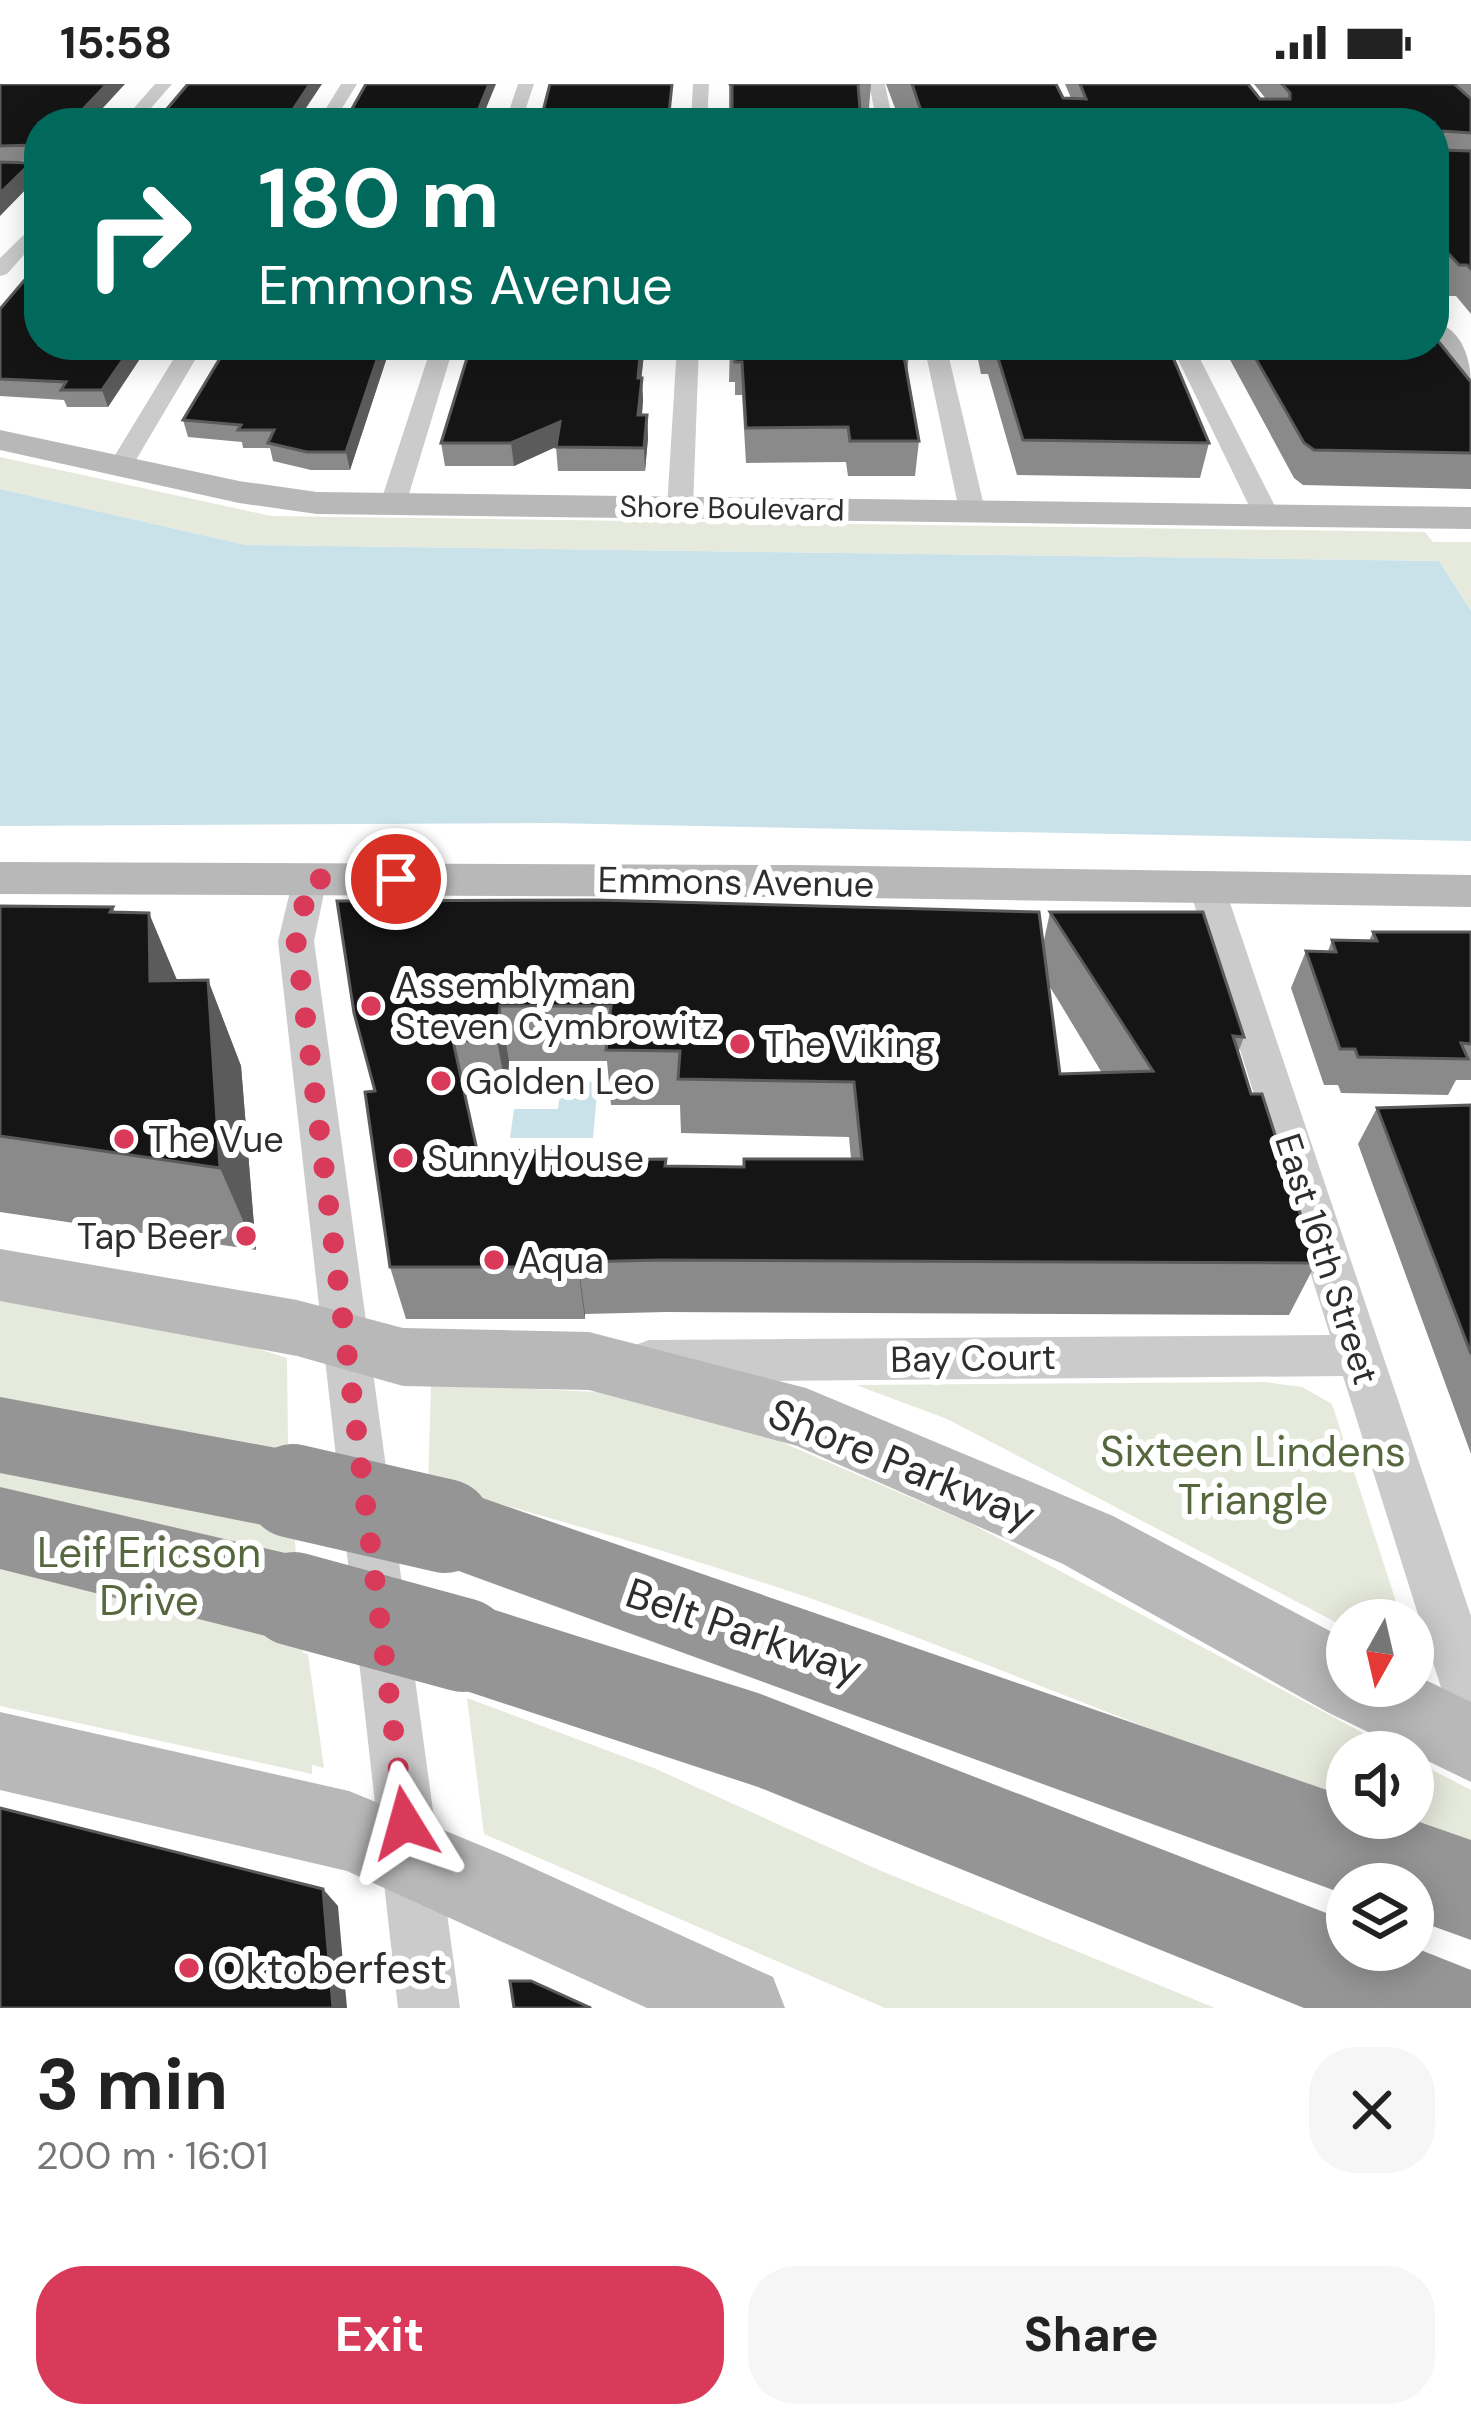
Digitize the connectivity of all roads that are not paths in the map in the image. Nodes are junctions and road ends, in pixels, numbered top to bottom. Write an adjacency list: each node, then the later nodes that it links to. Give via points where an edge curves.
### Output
1 (164, 84): 2 (street)
2 (142, 108)
3 (24, 243): 4 (street)
4 (0, 270)
5 (1449, 350): 11 (main road)
6 (184, 360): 13 (street)
7 (438, 360): 14 (street)
8 (687, 360): 15 (street)
9 (938, 360): 16 (street)
10 (1190, 360): 17 (street)
11 (1471, 377)
12 (0, 440): 13 (main road, Shore Boulevard)
13 (121, 465): 14 (main road, Shore Boulevard, via 278,499)
14 (393, 504): 15 (main road, Shore Boulevard)
15 (680, 508): 16 (main road, Shore Boulevard)
16 (972, 510): 17 (main road, Shore Boulevard)
17 (1267, 514): 18 (main road, Shore Boulevard)
18 (1471, 518)
19 (0, 878): 21 (main road, Emmons Avenue)
20 (1471, 891): 22 (main road, Emmons Avenue)
21 (305, 897): 22 (main road, Emmons Avenue); 23 (main road, Emmons Avenue); 26 (street, via 296,941)
22 (1212, 905): 24 (main road, Emmons Avenue); 27 (street, East 16th Street)
23 (0, 914)
24 (1471, 924)
25 (0, 1275): 26 (main road, Shore Parkway)
26 (346, 1341): 28 (main road, Shore Parkway, via 403,1357); 36 (street)
27 (1358, 1355): 28 (street, Bay Court); 32 (street, East 16th Street)
28 (589, 1361): 31 (main road, Shore Parkway, via 806,1418 1088,1540)
29 (0, 1435): 37 (highway, Belt Parkway, bridge, via 445,1526)
30 (0, 1528): 40 (highway, bridge, via 463,1645 758,1740)
31 (1326, 1670)
32 (1471, 1697)
33 (1399, 1707): 34 (main road)
34 (1471, 1742)
35 (0, 1751): 36 (main road, via 349,1831)
36 (410, 1856): 38 (street); 39 (main road)
37 (1471, 1890)
38 (429, 2008)
39 (742, 2008)
40 (1436, 2008)

